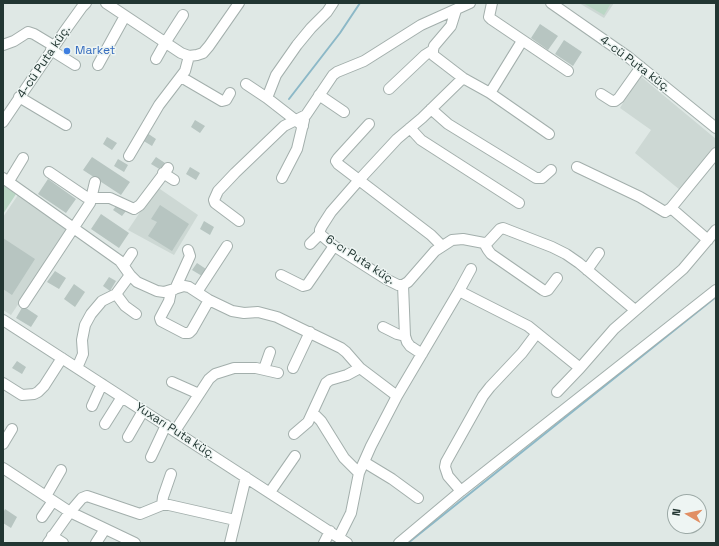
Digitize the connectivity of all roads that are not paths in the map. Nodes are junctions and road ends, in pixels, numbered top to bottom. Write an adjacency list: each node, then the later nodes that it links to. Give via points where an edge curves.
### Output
1 (106, 3): 9 (street)
2 (239, 3): 16 (street, via 203,53)
3 (334, 3): 31 (street, via 297,45 276,75)
4 (470, 3): 8 (street)
5 (492, 3): 11 (street, via 492,20)
6 (551, 3): 20 (street, 4-cü Puta küç.)
7 (82, 4): 14 (street, 4-cü Puta küç.)
8 (456, 10): 15 (street, via 451,26 434,46); 29 (street, via 415,29 364,61 337,72)
9 (125, 16): 12 (street); 19 (street)
10 (183, 16): 12 (street)
11 (522, 41): 21 (street); 27 (street)
12 (165, 42): 16 (street, via 181,54); 17 (street)
13 (3, 45): 14 (street, via 28,32)
14 (53, 48): 18 (street); 30 (street, 4-cü Puta küç.)
15 (433, 52): 23 (street); 25 (street)
16 (189, 56): 22 (street)
17 (156, 59)
18 (75, 65)
19 (98, 66)
20 (641, 67): 28 (street, via 615,101); 39 (street, 4-cü Puta küç.)
21 (568, 71)
22 (181, 77): 26 (street, via 222,101 226,100); 42 (street, via 159,105)
23 (462, 78): 27 (street); 32 (street, 6-cı Puta küç.)
24 (246, 84): 31 (street)
25 (391, 92)
26 (230, 93)
27 (490, 93): 40 (street)
28 (601, 94)
29 (319, 95): 33 (street); 35 (street)
30 (19, 97): 34 (street, 4-cü Puta küç.); 37 (street)
31 (267, 98): 35 (street)
32 (431, 109): 38 (street, 6-cı Puta küç.); 45 (street, via 448,124 536,178 542,178)
33 (344, 112)
34 (3, 122)
35 (299, 123): 47 (street, via 297,150); 55 (street, via 284,126 216,195 214,200 217,205)
36 (369, 124): 50 (street, via 336,161)
37 (66, 125)
38 (410, 128): 50 (street, 6-cı Puta küç.); 53 (street, via 421,140)
39 (716, 128)
40 (549, 134)
41 (716, 153): 54 (street)
42 (129, 156)
43 (23, 158): 48 (street)
44 (577, 167): 54 (street, via 665,212)
45 (551, 170)
46 (48, 172): 52 (street, via 86,197)
47 (282, 178)
48 (6, 180): 56 (street)
49 (174, 180): 52 (street, via 166,170 140,205 134,209 110,198)
50 (359, 180): 58 (street, 6-cı Puta küç., via 331,212); 64 (street)
51 (95, 182): 52 (street)
52 (92, 198): 56 (street)
53 (519, 203)
54 (671, 208): 59 (street)
55 (239, 221)
56 (74, 228): 68 (street); 81 (street)
57 (716, 230): 59 (street)
58 (320, 234): 61 (street); 63 (street, 6-cı Puta küç.)
59 (708, 240): 82 (street, via 683,269)
60 (484, 243): 64 (street, 6-cı Puta küç., via 457,239); 70 (street, via 503,228 566,254); 73 (street, via 491,254 542,290 548,290)
61 (310, 244)
62 (227, 246): 78 (street)
63 (334, 246): 72 (street, via 307,285 303,286); 74 (street, 6-cı Puta küç., via 386,279)
64 (442, 246): 74 (street, 6-cı Puta küç.)
65 (188, 250): 75 (street, via 190,256)
66 (132, 253): 68 (street)
67 (599, 253): 70 (street)
68 (124, 265): 71 (street)
69 (471, 269): 77 (street)
70 (587, 270): 82 (street)
71 (130, 275): 75 (street, via 137,282 157,291); 79 (street)
72 (281, 275)
73 (557, 278)
74 (403, 285): 88 (street)
75 (173, 290): 78 (street, via 184,286); 80 (street, via 160,318 161,321 184,333 192,330)
76 (716, 290): 122 (street)
77 (459, 291): 87 (street, via 521,322); 90 (street)
78 (197, 292): 80 (street)
79 (116, 294): 83 (street, via 121,302); 92 (street, via 102,301 90,314 82,340 83,354)
80 (209, 300): 86 (street, via 232,311 265,313)
81 (24, 303)
82 (635, 310): 95 (street, via 614,329)
83 (136, 314)
84 (3, 320): 91 (street, Yuxarı Puta küç.)
85 (383, 327): 88 (street)
86 (310, 332): 93 (street); 94 (street, via 341,348)
87 (537, 333): 95 (street); 122 (street, via 483,396 446,462 448,476)
88 (405, 336): 90 (street, via 410,346)
89 (270, 352): 96 (street)
90 (422, 354): 104 (street)
91 (62, 358): 92 (street, Yuxarı Puta küç.); 99 (street, via 44,386 34,394 22,395)
92 (77, 368): 100 (street, Yuxarı Puta küç.)
93 (293, 368)
94 (360, 368): 104 (street); 107 (street, via 326,383)
95 (580, 368): 101 (street)
96 (264, 370): 97 (street); 102 (street, via 234,368 215,374)
97 (278, 373)
98 (172, 382): 102 (street)
99 (3, 383)
100 (102, 384): 103 (street, Yuxarı Puta küç.); 105 (street)
101 (558, 392)
102 (199, 394): 109 (street)
103 (122, 396): 106 (street, Yuxarı Puta küç.); 108 (street)
104 (397, 396): 116 (street)
105 (92, 406)
106 (143, 410): 109 (street, Yuxarı Puta küç.); 112 (street)
107 (313, 413): 111 (street, via 308,422); 119 (street, via 321,421 344,458)
108 (105, 424)
109 (170, 428): 115 (street); 121 (street, Yuxarı Puta küç.)
110 (12, 429): 113 (street)
111 (294, 434)
112 (128, 437)
113 (3, 444)
114 (295, 456): 123 (street)
115 (151, 457)
116 (364, 462): 119 (street); 125 (street)
117 (3, 468): 124 (street)
118 (61, 470): 124 (street)
119 (359, 473): 131 (street, via 351,513)
120 (171, 474): 126 (street)
121 (246, 477): 123 (street, Yuxarı Puta küç.); 129 (street)
122 (461, 491): 139 (street)
123 (270, 492): 131 (street, Yuxarı Puta küç.)
124 (49, 498): 127 (street); 128 (street)
125 (418, 498)
126 (162, 505): 127 (street, via 140,514 87,496); 129 (street)
127 (70, 512): 130 (street); 132 (street)
128 (42, 517)
129 (235, 520): 136 (street)
130 (106, 529): 134 (street); 135 (street)
131 (335, 534): 137 (street); 138 (street, Yuxarı Puta küç.)
132 (50, 540): 133 (street)
133 (63, 543)
134 (96, 543)
135 (135, 543)
136 (230, 543)
137 (324, 543)
138 (348, 543)
139 (399, 543)

